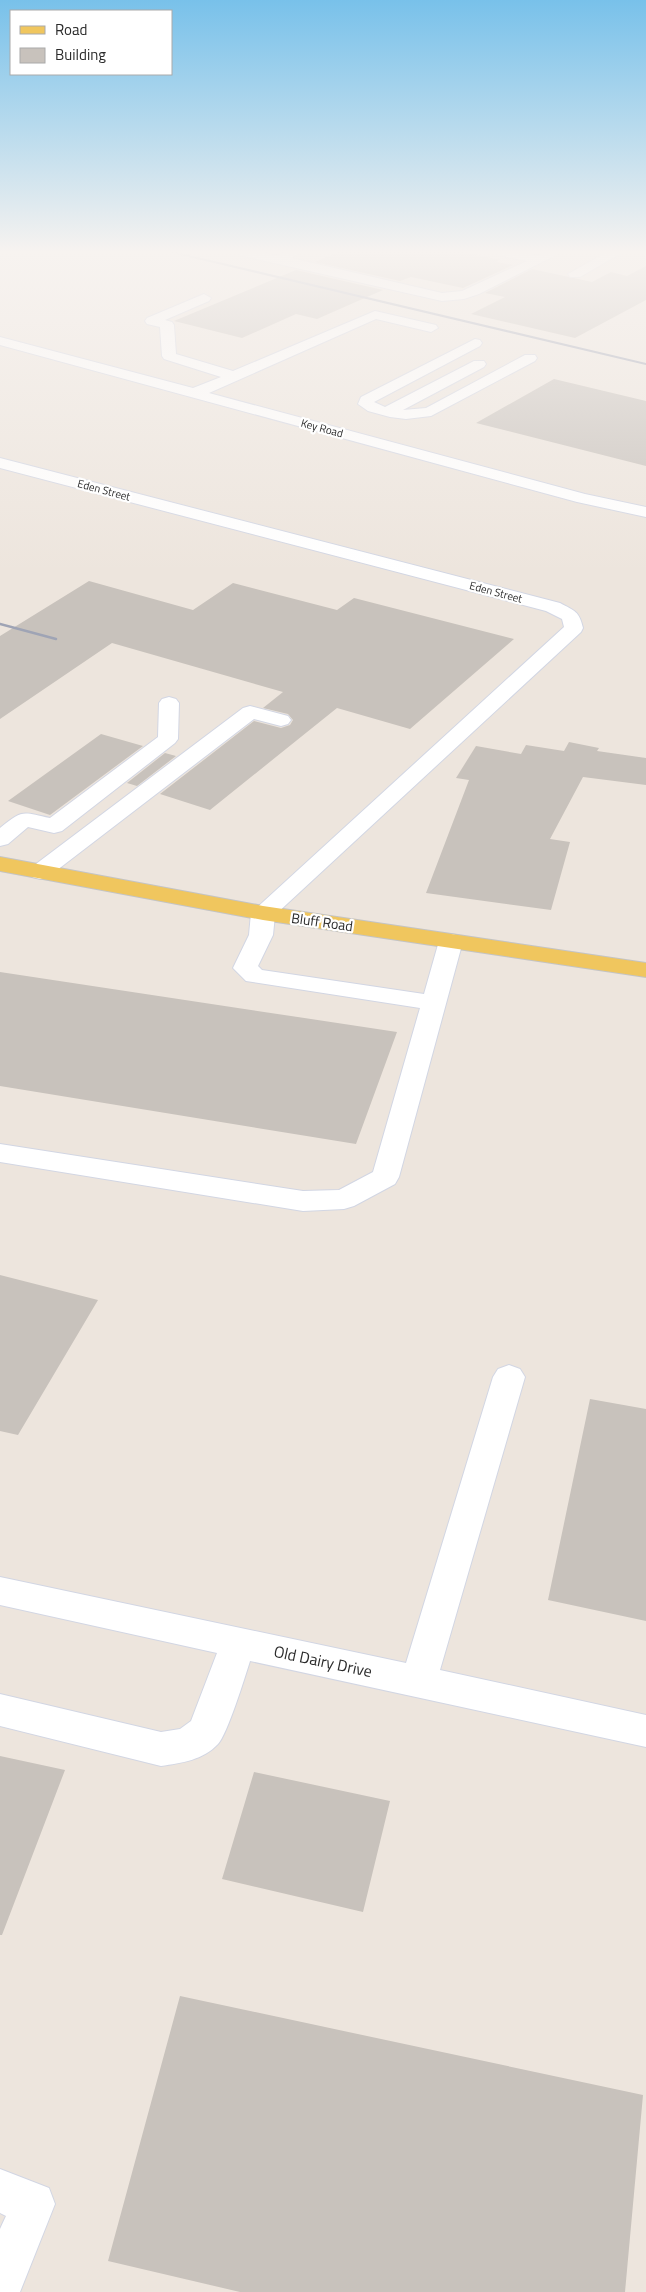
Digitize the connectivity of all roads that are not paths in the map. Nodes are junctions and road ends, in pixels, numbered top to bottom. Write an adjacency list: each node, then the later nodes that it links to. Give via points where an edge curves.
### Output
1 (52, 359): 10 (street, Key Road, via 96,375)
2 (179, 359): 9 (street)
3 (273, 359): 9 (street)
4 (444, 359): 11 (street, via 366,400 371,407)
5 (460, 359): 7 (street)
6 (528, 359): 8 (street)
7 (478, 364): 8 (street); 11 (street)
8 (505, 371): 11 (street, via 431,411 409,415)
9 (234, 376): 10 (street)
10 (192, 394): 12 (street, Key Road)
11 (388, 412): 12 (street)
12 (345, 434): 14 (street, Key Road)
13 (0, 463): 20 (street, Eden Street, via 553,607 571,616 574,628)
14 (646, 512)
15 (169, 703): 17 (street, via 168,739 54,826 24,819)
16 (281, 720): 19 (street, via 250,712)
17 (0, 839)
18 (0, 864): 19 (main road, Bluff Road)
19 (40, 872): 20 (main road, Bluff Road)
20 (263, 913): 21 (main road, Bluff Road); 23 (street, via 261,935 246,968 255,976)
21 (451, 941): 22 (main road, Bluff Road); 23 (street)
22 (646, 970)
23 (434, 1003): 24 (street, via 385,1177 344,1199 303,1202)
24 (0, 1153)
25 (509, 1377): 28 (street)
26 (0, 1591): 27 (street, Old Dairy Drive)
27 (239, 1643): 28 (street, Old Dairy Drive); 29 (street, via 206,1732 188,1745 161,1749)
28 (418, 1682): 30 (street, Old Dairy Drive)
29 (0, 1710)
30 (646, 1731)
31 (0, 2191): 32 (street, via 33,2204)
32 (0, 2284)

